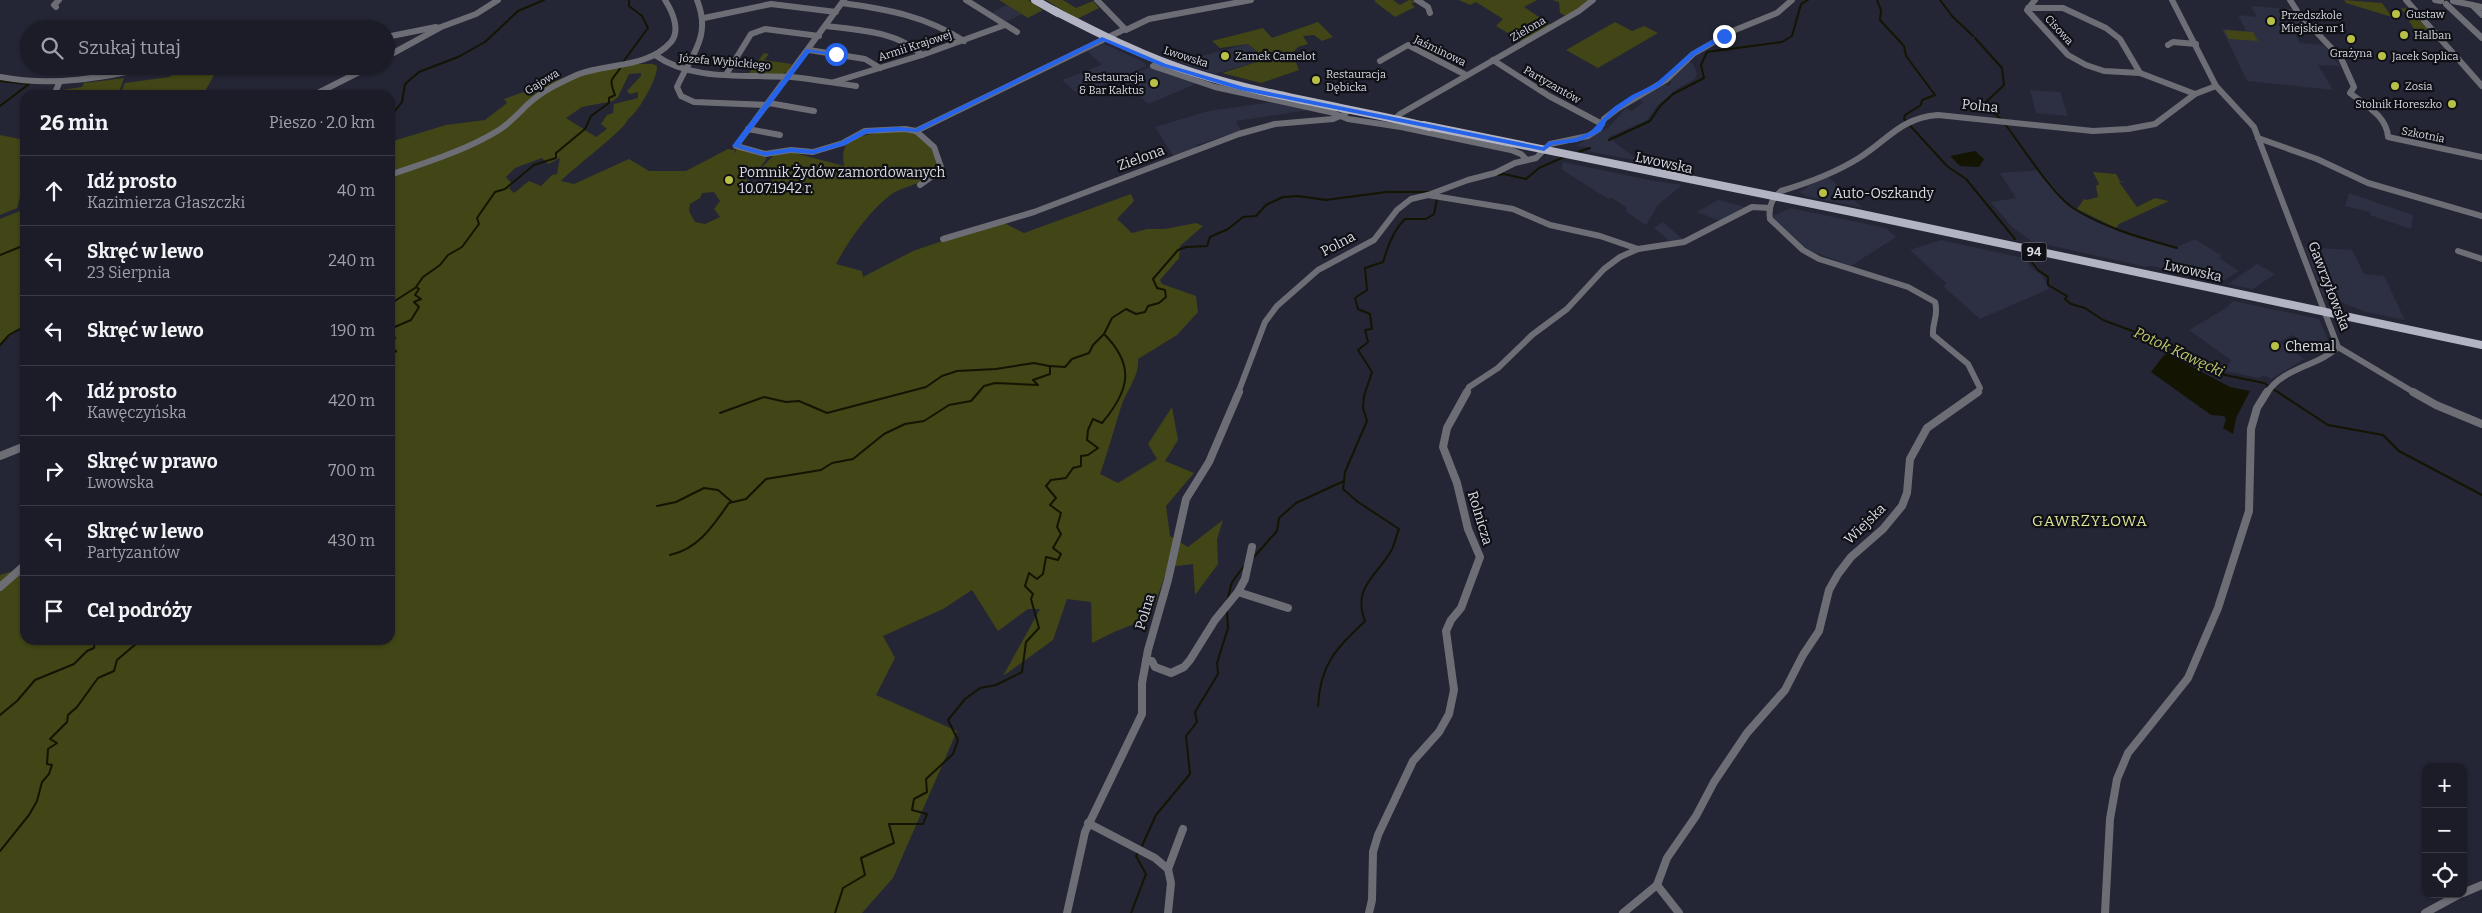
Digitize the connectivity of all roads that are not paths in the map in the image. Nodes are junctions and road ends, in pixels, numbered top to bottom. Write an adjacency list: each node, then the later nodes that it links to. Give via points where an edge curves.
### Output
1 (59, 0): 19 (street, via 54,5)
2 (498, 0): 26 (street, via 485,9)
3 (665, 0): 40 (street, Gajowa, via 676,33 673,40)
4 (697, 0): 25 (street)
5 (966, 0): 27 (street)
6 (1035, 0): 33 (main road, Lwowska / 94)
7 (1097, 0): 29 (street)
8 (1251, 0): 29 (street, via 1149,19)
9 (1418, 0): 23 (street)
10 (1594, 0): 43 (street, Zielona)
11 (1792, 0): 68 (street, via 1777,13 1735,30 1693,54 1666,80 1617,109)
12 (2035, 0): 21 (street, Cisowa)
13 (2172, 0): 36 (street, Gawrzyłowska)
14 (2290, 0): 74 (street, Szkotnia, via 2341,58 2354,87 2350,93 2386,125 2388,137)
15 (2406, 0): 58 (street)
16 (843, 1): 22 (street); 35 (street, via 916,15)
17 (2446, 2): 18 (street); 34 (street)
18 (2471, 5): 20 (street); 24 (street)
19 (56, 7)
20 (2482, 7)
21 (2028, 8): 48 (street, Cisowa, via 2068,55 2104,71); 48 (street, Cisowa, via 2063,8 2106,28 2120,39)
22 (836, 12): 25 (street, via 771,4); 28 (street)
23 (1430, 12)
24 (2482, 15)
25 (704, 18): 46 (street, via 702,40)
26 (447, 24): 31 (street); 39 (street)
27 (1005, 25): 30 (street); 35 (street, Armii Krajowej)
28 (826, 26): 32 (street); 41 (street, via 895,39)
29 (1126, 29): 33 (street)
30 (1017, 32)
31 (395, 35)
32 (819, 36): 38 (street); 47 (street, via 757,30 751,34)
33 (1105, 38): 44 (main road, Lwowska / 94); 63 (main road, Lwowska / 94, via 1193,72); 70 (street)
34 (2482, 38)
35 (964, 40): 41 (street, Armii Krajowej)
36 (2196, 44): 37 (street, via 2173,42); 57 (street, Gawrzyłowska)
37 (2168, 45)
38 (809, 50): 45 (street, via 865,59); 53 (street)
39 (395, 52)
40 (655, 55): 46 (street, Józefa Wybickiego, via 662,62); 76 (street, Gajowa, via 589,71 564,82 538,96 496,132 453,152)
41 (922, 55): 45 (street, Armii Krajowej)
42 (1380, 60): 51 (street, Jaśminowa, via 1408,44)
43 (1492, 60): 51 (street, Zielona); 68 (street, Partyzantów)
44 (1158, 63): 63 (main road, Lwowska / 94, via 1226,84); 66 (street, via 1153,66 1215,87)
45 (880, 68): 55 (street, Armii Krajowej)
46 (684, 70): 47 (street, Józefa Wybickiego); 62 (street, via 677,87 687,100)
47 (727, 74): 53 (street, Józefa Wybickiego)
48 (2140, 74): 61 (street)
49 (121, 75): 54 (street)
50 (353, 75): 60 (street)
51 (1466, 75): 67 (street, Zielona)
52 (0, 77): 54 (street)
53 (789, 77): 55 (street, Józefa Wybickiego); 62 (street)
54 (60, 81): 59 (street)
55 (831, 83): 56 (street, Józefa Wybickiego)
56 (856, 86)
57 (2216, 86): 61 (street, Polna); 72 (street, Gawrzyłowska, via 2248,119)
58 (2482, 86)
59 (56, 90)
60 (324, 90)
61 (2195, 94): 79 (street, Polna, via 2155,124 2122,130 2093,131 1925,116 1907,122 1860,158 1781,191)
62 (768, 104): 65 (street); 69 (street)
63 (1319, 104): 64 (main road, Lwowska / 94)
64 (1348, 110): 66 (street); 67 (main road, Lwowska / 94)
65 (814, 111)
66 (1341, 116): 75 (street, via 1504,149 1521,154); 81 (street, Zielona, via 1275,124 1238,134 1060,203)
67 (1395, 119): 73 (main road, Lwowska / 94)
68 (1602, 124): 73 (street, via 1584,138 1553,142)
69 (748, 129): 70 (street, via 736,146 765,154 791,150 813,152 843,143 858,134 890,129); 71 (street)
70 (916, 131): 77 (street, via 934,147 941,167)
71 (780, 135)
72 (2258, 138): 80 (street, via 2317,159 2368,183); 85 (street, Gawrzyłowska)
73 (1544, 150): 75 (street, via 1536,158); 79 (main road, Lwowska / 94)
74 (2482, 157)
75 (1527, 160): 78 (street)
76 (395, 172)
77 (920, 185)
78 (1434, 195): 82 (street, Polna, via 1506,207 1550,225 1600,236); 96 (street, Polna, via 1411,199 1391,215 1374,240 1311,276 1264,322 1226,426 1186,499)
79 (1773, 200): 82 (street, Polna, via 1752,207 1684,242); 85 (main road, Lwowska / 94); 101 (street, Wiejska, via 1769,215 1774,223 1809,254 1932,299 1938,310 1932,326 1933,335 1968,364 1980,388 1924,431 1910,459 1902,506 1883,529 1851,557 1834,580 1827,594 1819,631 1788,686 1747,734 1714,782 1696,816 1667,858)
80 (2480, 216)
81 (943, 239)
82 (1638, 249): 106 (street, Rolnicza, via 1604,269 1567,309 1532,335 1498,368 1469,387 1447,428 1443,447 1480,557 1461,608 1446,631 1454,682 1449,714 1439,732 1413,761 1378,835 1373,852)
83 (2458, 251): 84 (street)
84 (2482, 259)
85 (2326, 312): 86 (main road, Lwowska / 94); 87 (street, Gawrzyłowska)
86 (2482, 345)
87 (2338, 347): 88 (street, Gawrzyłowska, via 2436,405); 109 (street, via 2270,387 2257,408 2251,429 2251,487 2247,518 2214,621 2188,678 2128,754 2117,779 2110,818)
88 (2482, 424)
89 (20, 448): 90 (street)
90 (0, 456)
91 (1252, 547): 94 (street, via 1245,579)
92 (20, 569): 93 (street)
93 (0, 587)
94 (1238, 592): 95 (street); 96 (street, via 1184,667 1171,673 1156,667 1152,661)
95 (1288, 608)
96 (1146, 661): 97 (street, Polna, via 1139,721)
97 (1088, 823): 99 (street); 104 (street, Polna)
98 (1183, 829): 99 (street)
99 (1168, 868): 105 (street, via 1171,882)
100 (2482, 884): 102 (street)
101 (1657, 885): 107 (street); 108 (street)
102 (2467, 891)
103 (2453, 898): 110 (street)
104 (1067, 913)
105 (1168, 913)
106 (1369, 913)
107 (1623, 913)
108 (1679, 913)
109 (2105, 913)
110 (2425, 913)

